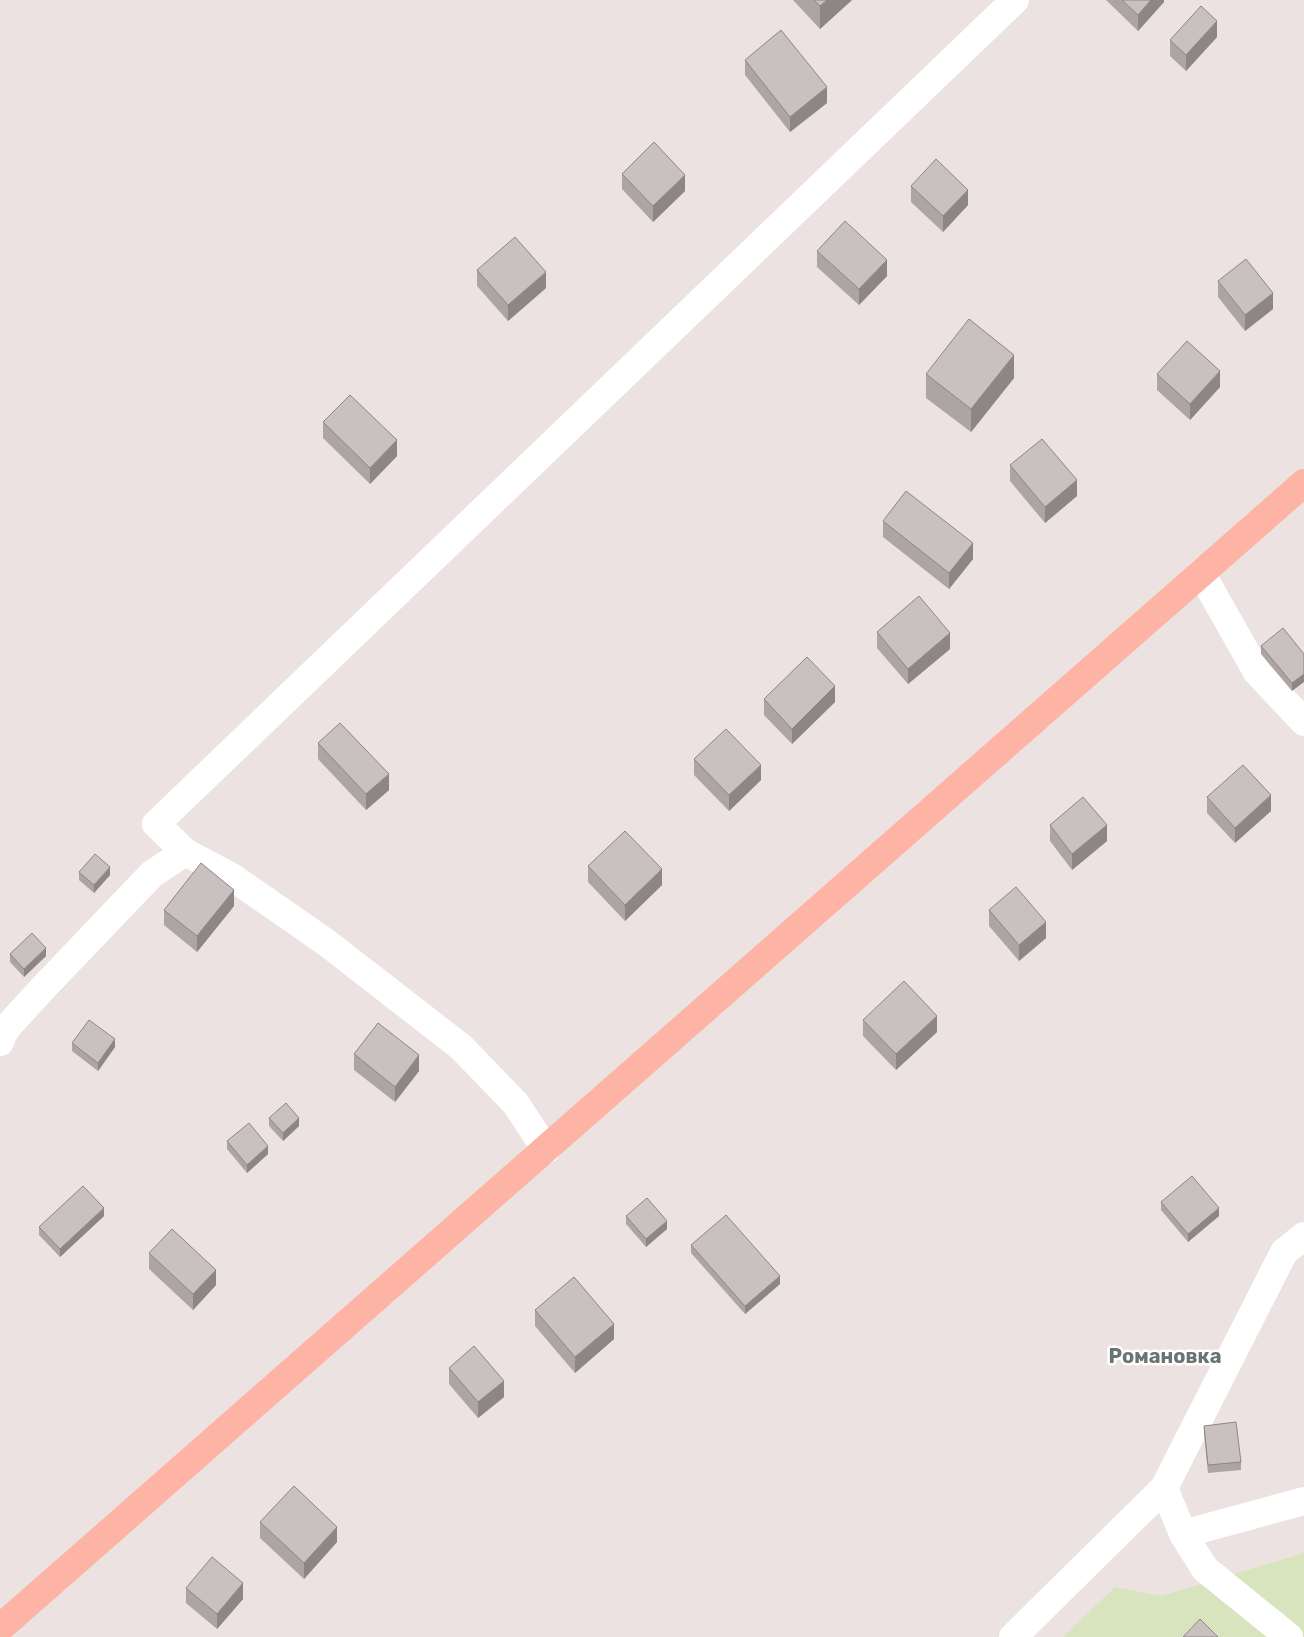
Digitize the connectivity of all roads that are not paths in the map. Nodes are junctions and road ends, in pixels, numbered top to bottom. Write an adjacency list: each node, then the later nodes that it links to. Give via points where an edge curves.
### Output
1 (1015, 0): 5 (street, via 156,824)
2 (1304, 483): 3 (main road)
3 (1202, 574): 4 (street, via 1257,672); 7 (main road)
4 (1304, 722)
5 (185, 852): 6 (street, via 152,874 10,1024); 7 (street, via 232,877 319,937 461,1047 516,1104)
6 (0, 1042)
7 (546, 1150): 12 (main road)
8 (1304, 1236): 9 (street, via 1284,1252)
9 (1164, 1488): 11 (street); 13 (street)
10 (1304, 1501): 11 (street)
11 (1183, 1534): 14 (street, via 1205,1569)
12 (0, 1628)
13 (1013, 1637)
14 (1289, 1637)

